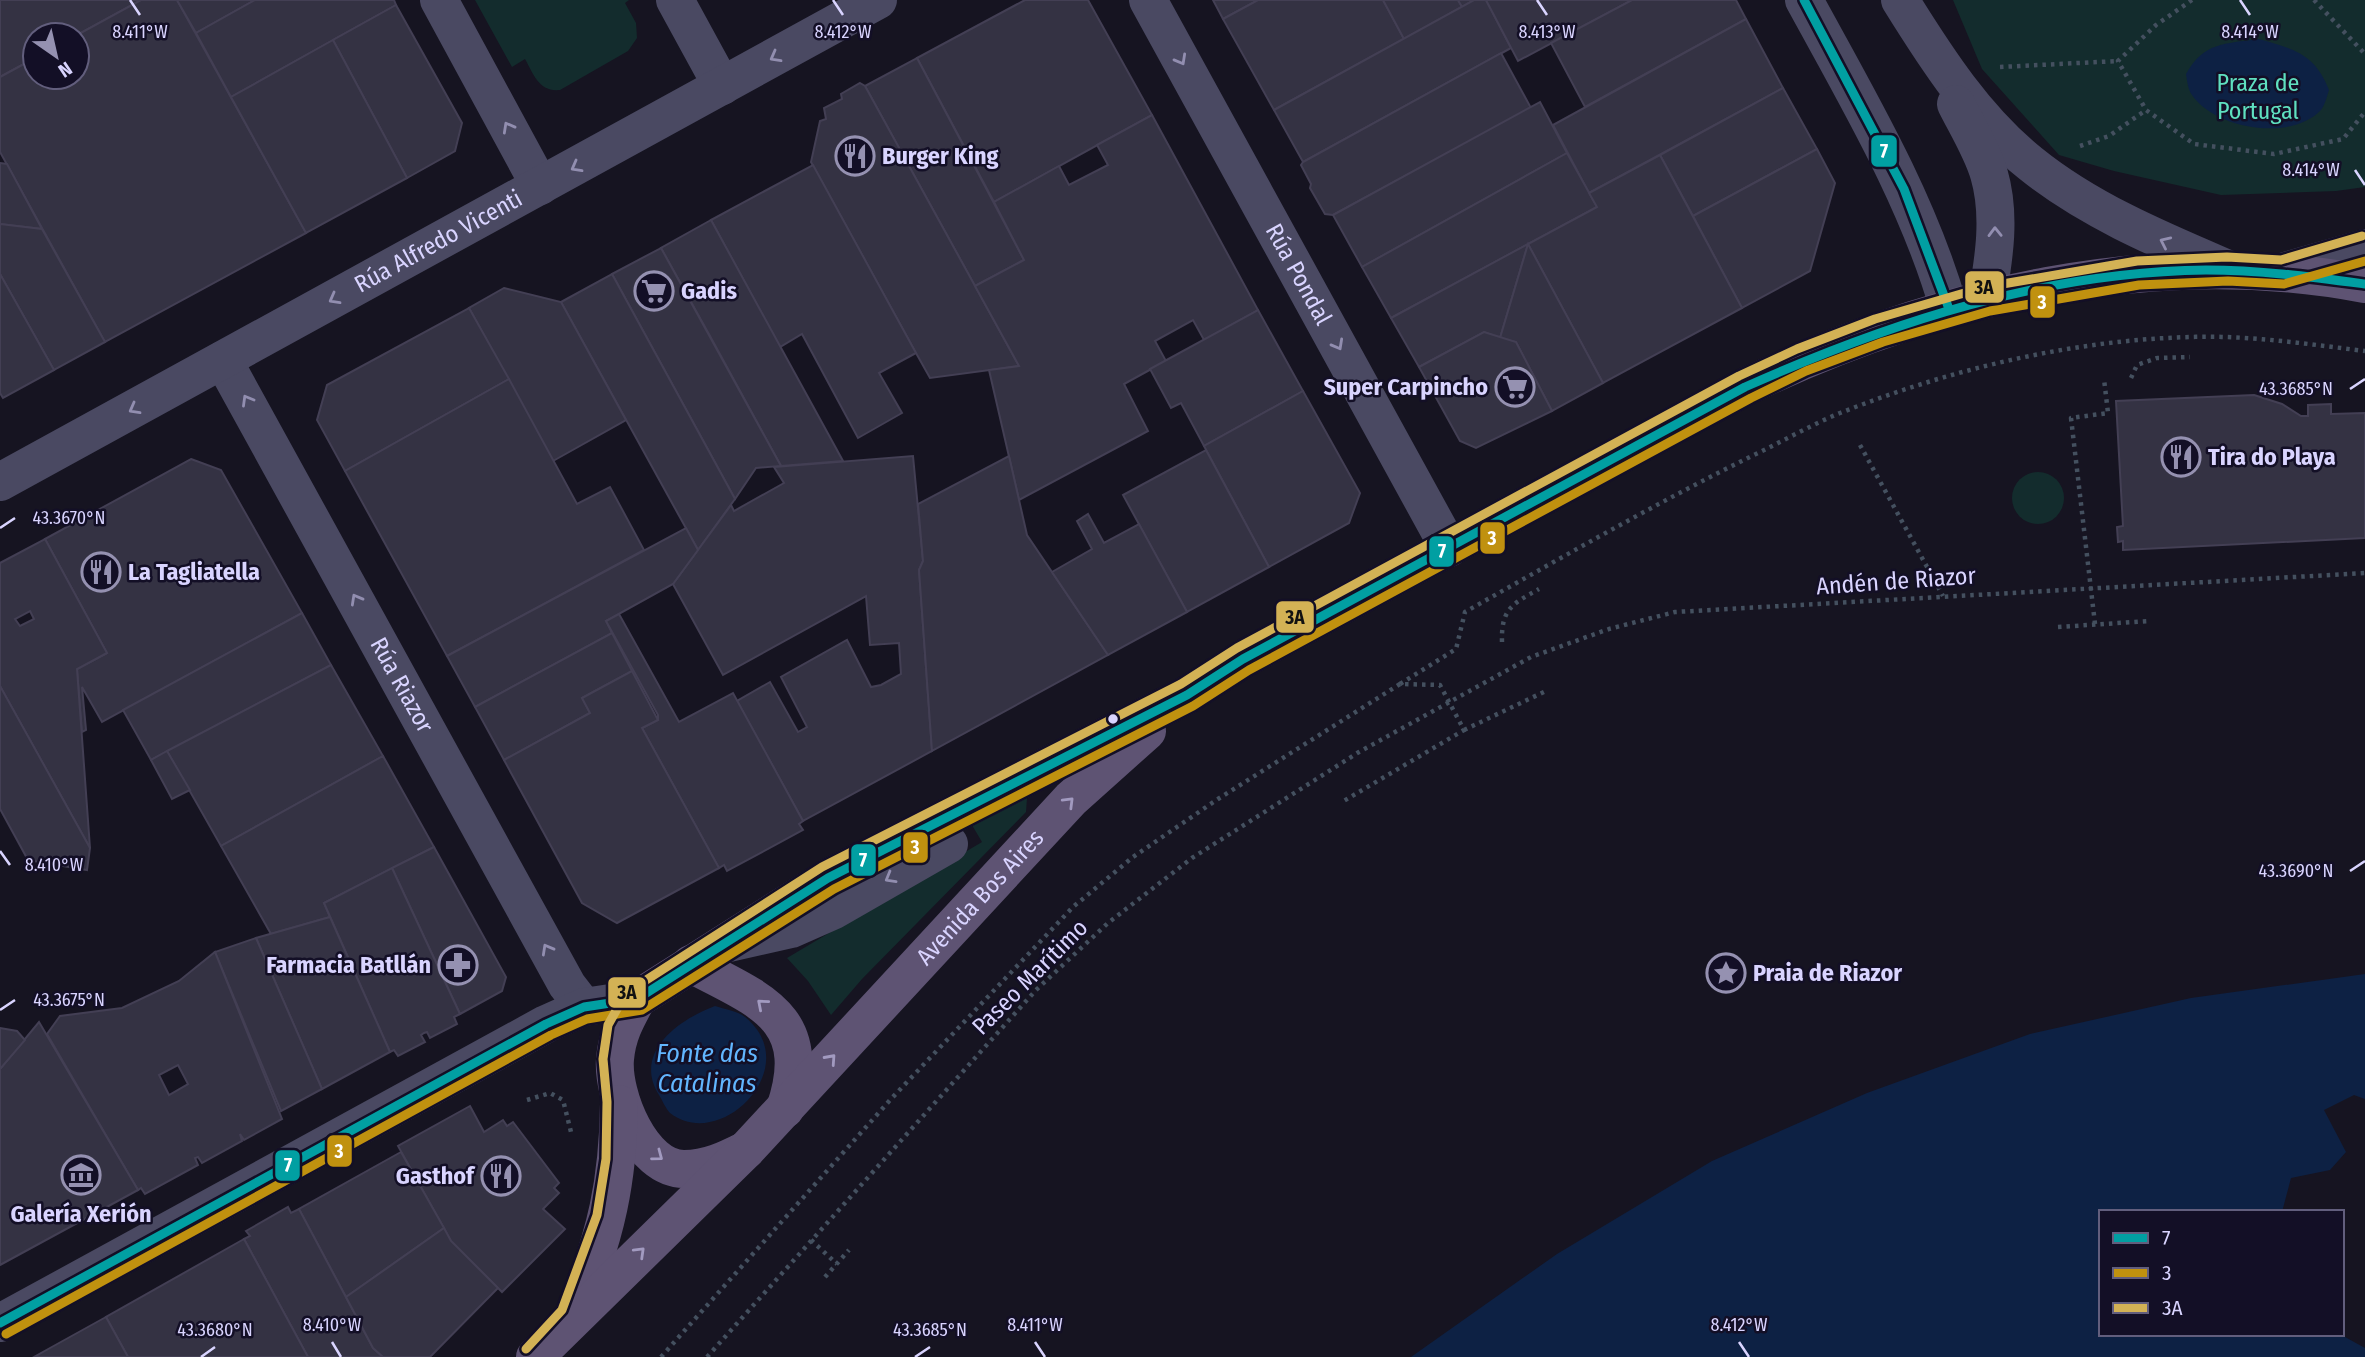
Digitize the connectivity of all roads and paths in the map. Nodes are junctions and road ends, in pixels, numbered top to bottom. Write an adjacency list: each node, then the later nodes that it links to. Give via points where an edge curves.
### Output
1 (439, 0): 18 (street, one-way to 1)
2 (675, 0): 14 (street)
3 (878, 0): 14 (street, Rúa Alfredo Vicenti, one-way to 14)
4 (1148, 0): 32 (street, Rúa Pondal, one-way to 32)
5 (1804, 0): 24 (street, via 1902,189 1938,269)
6 (1900, 0): 10 (street)
7 (1926, 0): 10 (street)
8 (2192, 0): 12 (path, via 2156,25)
9 (2314, 0): 11 (path)
10 (1929, 46): 20 (street, one-way to 10, via 2121,221 2030,163 1970,102); 23 (street, one-way to 10, via 1995,244 1989,172)
11 (2365, 54)
12 (2118, 61): 13 (path); 15 (path)
13 (1996, 68)
14 (722, 86): 18 (street, Rúa Alfredo Vicenti, one-way to 18)
15 (2146, 110): 16 (path, via 2194,144 2274,155 2343,139); 17 (path, via 2109,136)
16 (2365, 112)
17 (2072, 148)
18 (540, 186): 27 (street, Rúa Alfredo Vicenti, one-way to 27)
19 (2365, 248): 21 (street)
20 (2228, 269): 21 (main road, Avenida Bos Aires); 23 (main road, Avenida Bos Aires, via 2138,273)
21 (2282, 272): 22 (main road, Avenida Bos Aires)
22 (2365, 284)
23 (1987, 299): 24 (main road, Avenida Bos Aires)
24 (1949, 309): 32 (main road, Avenida Bos Aires, via 1801,360)
25 (2365, 351): 41 (path, via 2265,338 2190,337 2113,343 2016,359 1928,381 1838,414 1723,470 1465,612 1456,649)
26 (2190, 357): 28 (path, via 2157,358 2137,365)
27 (223, 360): 31 (street, Rúa Alfredo Vicenti, one-way to 31); 51 (street, Rúa Riazor, one-way to 27, via 567,985)
28 (2131, 378)
29 (2104, 379): 34 (path, via 2108,413 2071,418)
30 (1860, 445): 36 (path)
31 (0, 482)
32 (1450, 548): 43 (main road, Avenida Bos Aires, via 1243,659)
33 (2365, 573): 34 (path, Andén de Riazor)
34 (2092, 586): 36 (path, Andén de Riazor); 38 (path)
35 (1539, 589): 40 (path, via 1513,603 1501,623)
36 (1943, 596): 44 (path, Andén de Riazor, via 1675,612 1531,657)
37 (2149, 621): 38 (path)
38 (2095, 624): 39 (path)
39 (2058, 627)
40 (1502, 642)
41 (1400, 684): 44 (path, via 1440,685); 64 (path, via 1218,799 1133,857 1073,907 891,1098)
42 (1548, 690): 45 (path)
43 (1186, 695): 48 (main road, Avenida Bos Aires, via 828,878); 54 (main road, Avenida Bos Aires, one-way to 43, via 1071,799)
44 (1449, 704): 45 (path); 57 (path, Paseo Marítimo, via 1271,806 1192,858 1108,923 1036,990)
45 (1464, 730): 46 (path)
46 (1342, 802)
47 (949, 844): 48 (street, one-way to 48, via 834,910 791,929)
48 (725, 944): 49 (main road, Avenida Bos Aires)
49 (691, 964): 50 (main road, Avenida Bos Aires); 54 (main road, one-way to 49, via 794,1082 793,1053 783,1026 765,1003)
50 (637, 999): 51 (street); 53 (main road, via 620,1029 615,1061)
51 (584, 1007): 62 (street)
52 (527, 1100): 55 (path, via 550,1093 563,1100)
53 (619, 1101): 56 (main road, one-way to 56, via 641,1142 658,1159 681,1170 714,1166); 61 (main road, via 618,1160 608,1218)
54 (785, 1109): 56 (main road)
55 (571, 1132)
56 (746, 1150): 61 (main road, one-way to 56)
57 (811, 1240): 59 (path); 65 (path, Paseo Marítimo)
58 (849, 1250): 59 (path)
59 (837, 1264): 60 (path)
60 (825, 1278)
61 (573, 1317): 63 (main road)
62 (0, 1323)
63 (534, 1357)
64 (662, 1357)
65 (707, 1357)

